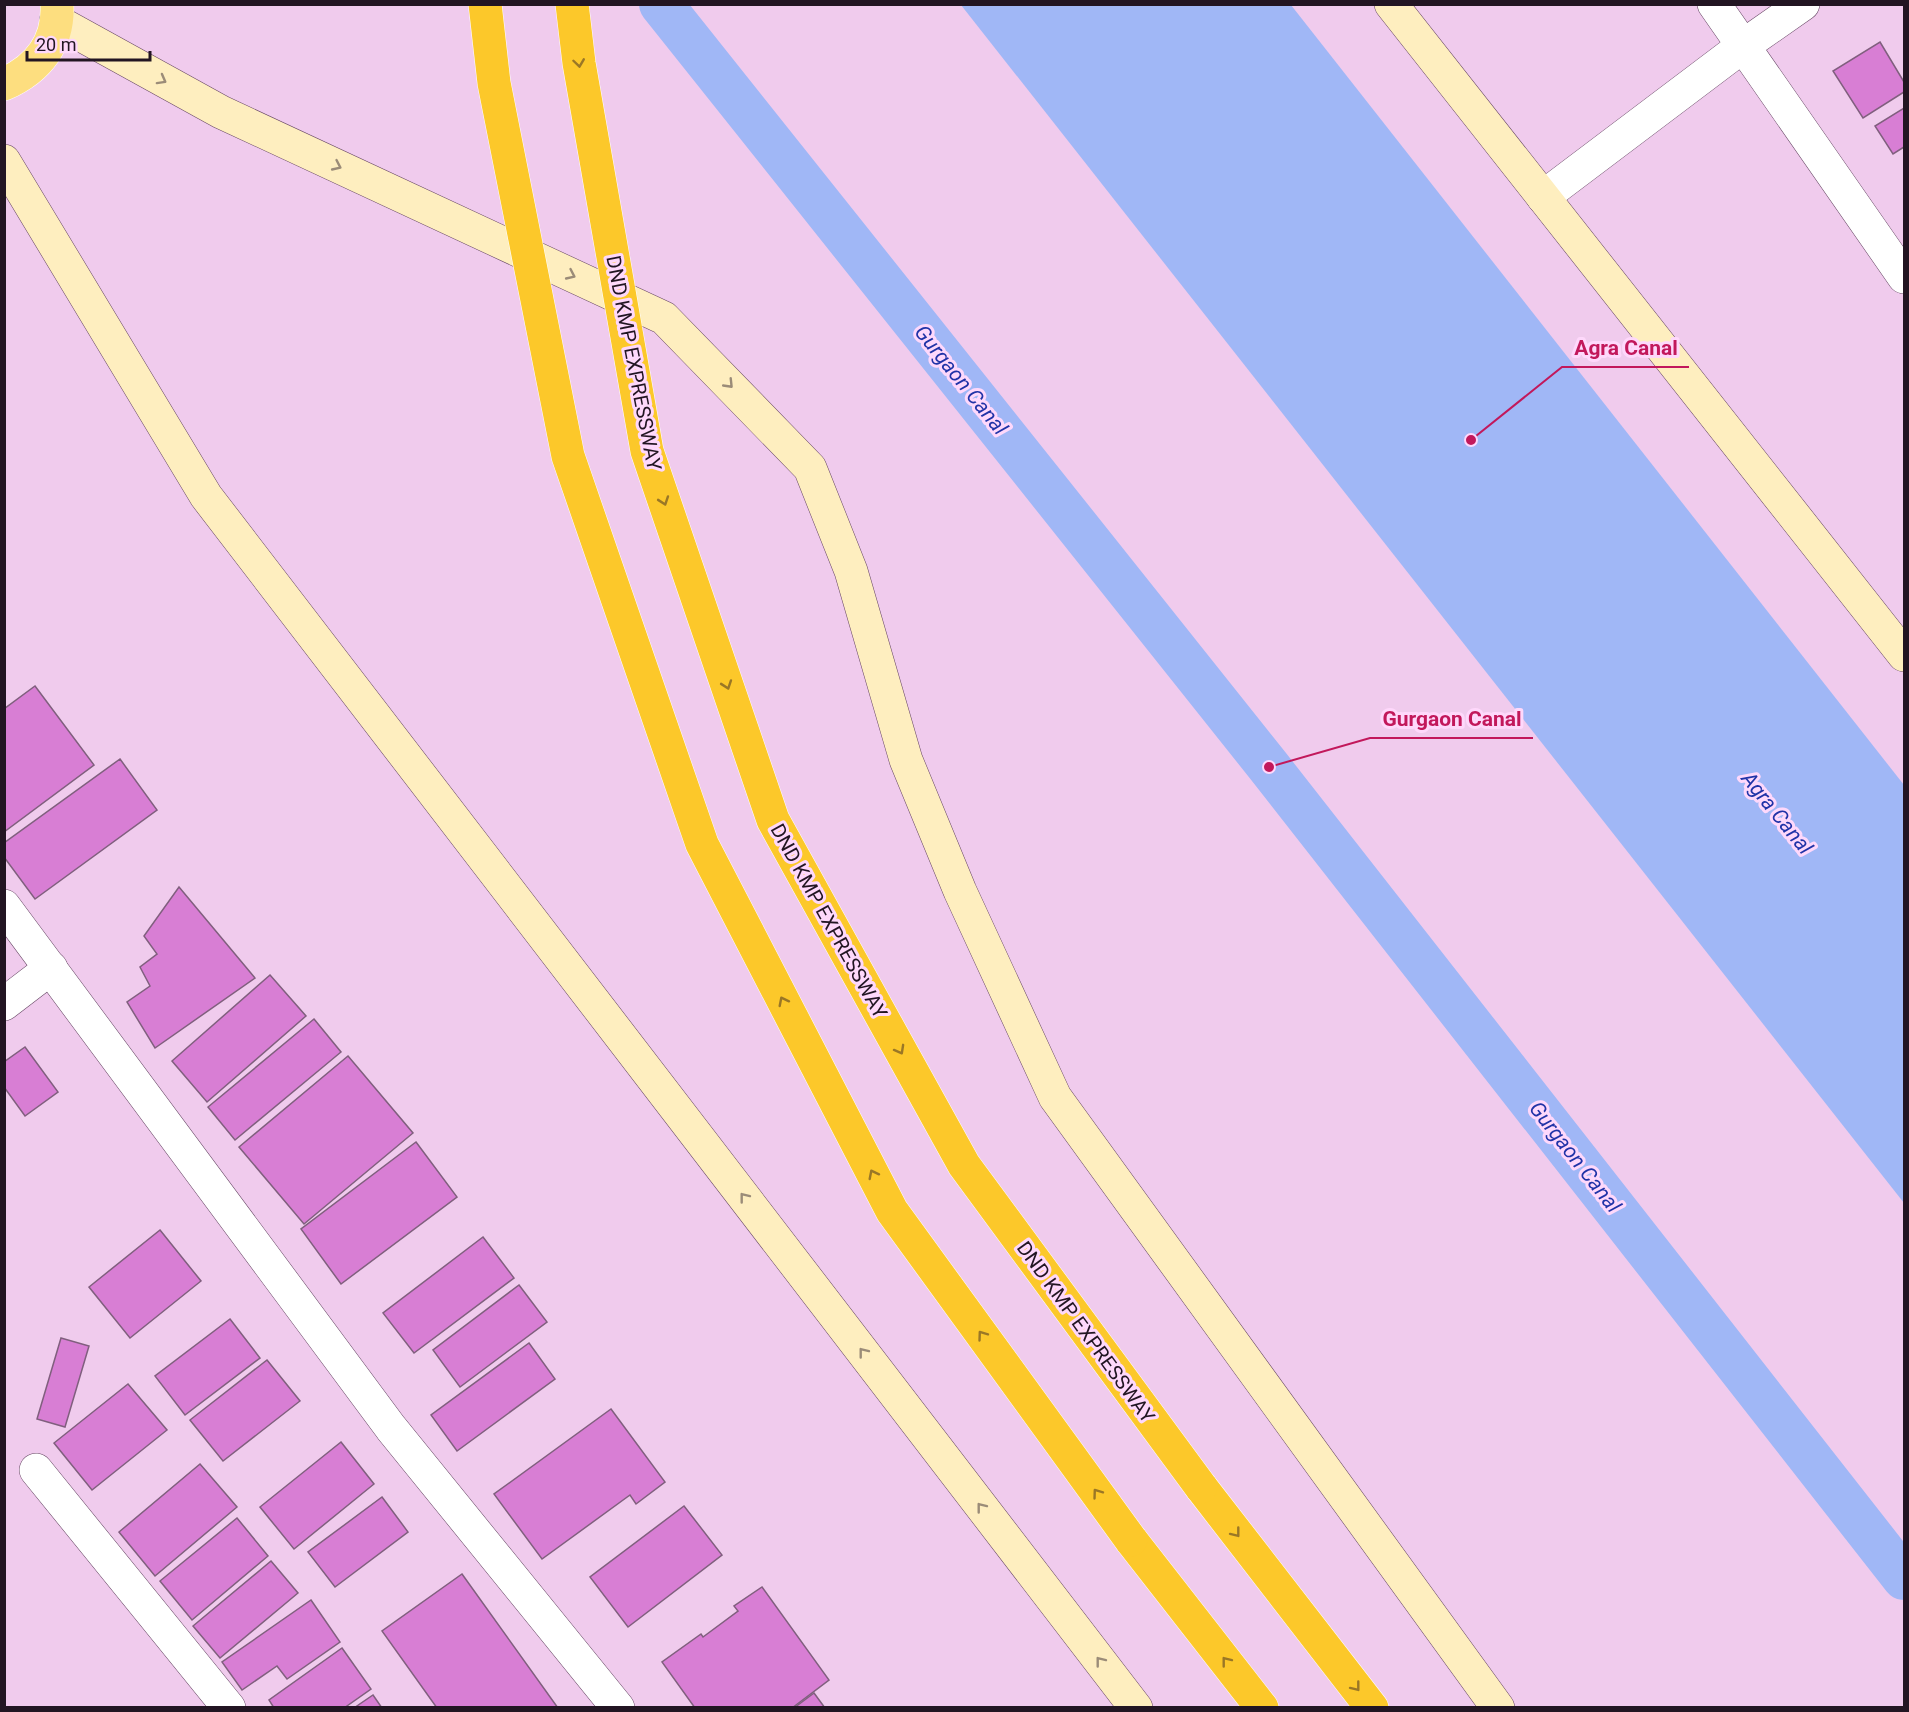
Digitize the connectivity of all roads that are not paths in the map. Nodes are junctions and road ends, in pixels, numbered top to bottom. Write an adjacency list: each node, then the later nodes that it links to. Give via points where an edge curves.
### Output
1 (485, 4): 20 (highway, one-way to 1, bridge, via 1131,1540 892,1211 702,844 568,456 494,83)
2 (573, 4): 21 (highway, DND KMP EXPRESSWAY, one-way to 21, bridge, via 579,63 647,451 773,820 964,1165 1200,1487)
3 (1391, 4): 10 (street)
4 (1714, 4): 7 (street)
5 (1803, 4): 7 (street)
6 (56, 13): 8 (main road, via 51,41 40,60); 22 (street, one-way to 22, via 221,112 664,318 810,468 851,571 906,760 960,891 1055,1097)
7 (1743, 46): 10 (street); 11 (street)
8 (4, 84)
9 (4, 161): 19 (street, one-way to 9, via 206,496)
10 (1543, 197): 12 (street)
11 (1905, 277)
12 (1905, 655)
13 (4, 906): 14 (street)
14 (51, 968): 15 (street); 17 (street, via 391,1428)
15 (4, 1004)
16 (36, 1470): 18 (street)
17 (611, 1705)
18 (228, 1707)
19 (1136, 1707)
20 (1262, 1707)
21 (1372, 1707)
22 (1498, 1707)

